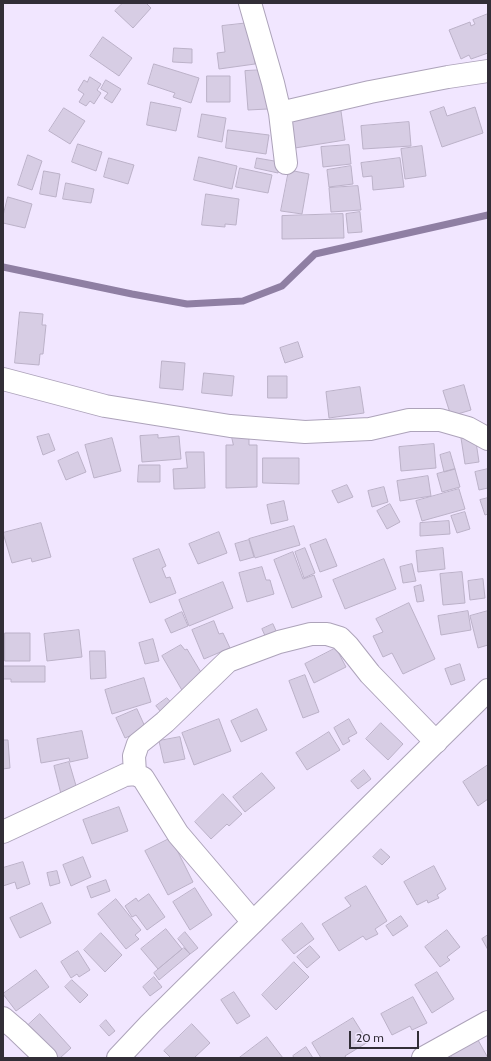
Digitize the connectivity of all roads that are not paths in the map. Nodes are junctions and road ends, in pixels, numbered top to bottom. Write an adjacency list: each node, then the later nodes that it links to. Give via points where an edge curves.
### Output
1 (250, 3): 3 (street)
2 (488, 70): 3 (street, via 370,92)
3 (280, 113): 4 (street)
4 (286, 163)
5 (3, 379): 6 (street, via 105,406 230,426 305,432 370,428 409,420 440,420 468,428)
6 (488, 440)
7 (488, 690): 8 (street)
8 (436, 742): 9 (street, via 370,674 340,638 327,634 311,634 279,642 228,661 165,722 138,744 134,756); 11 (street)
9 (135, 774): 10 (street, via 125,775); 11 (street, via 143,778 178,834)
10 (3, 832)
11 (253, 922): 15 (street)
12 (3, 1018): 14 (street)
13 (488, 1022): 16 (street)
14 (46, 1058)
15 (118, 1058)
16 (424, 1058)

